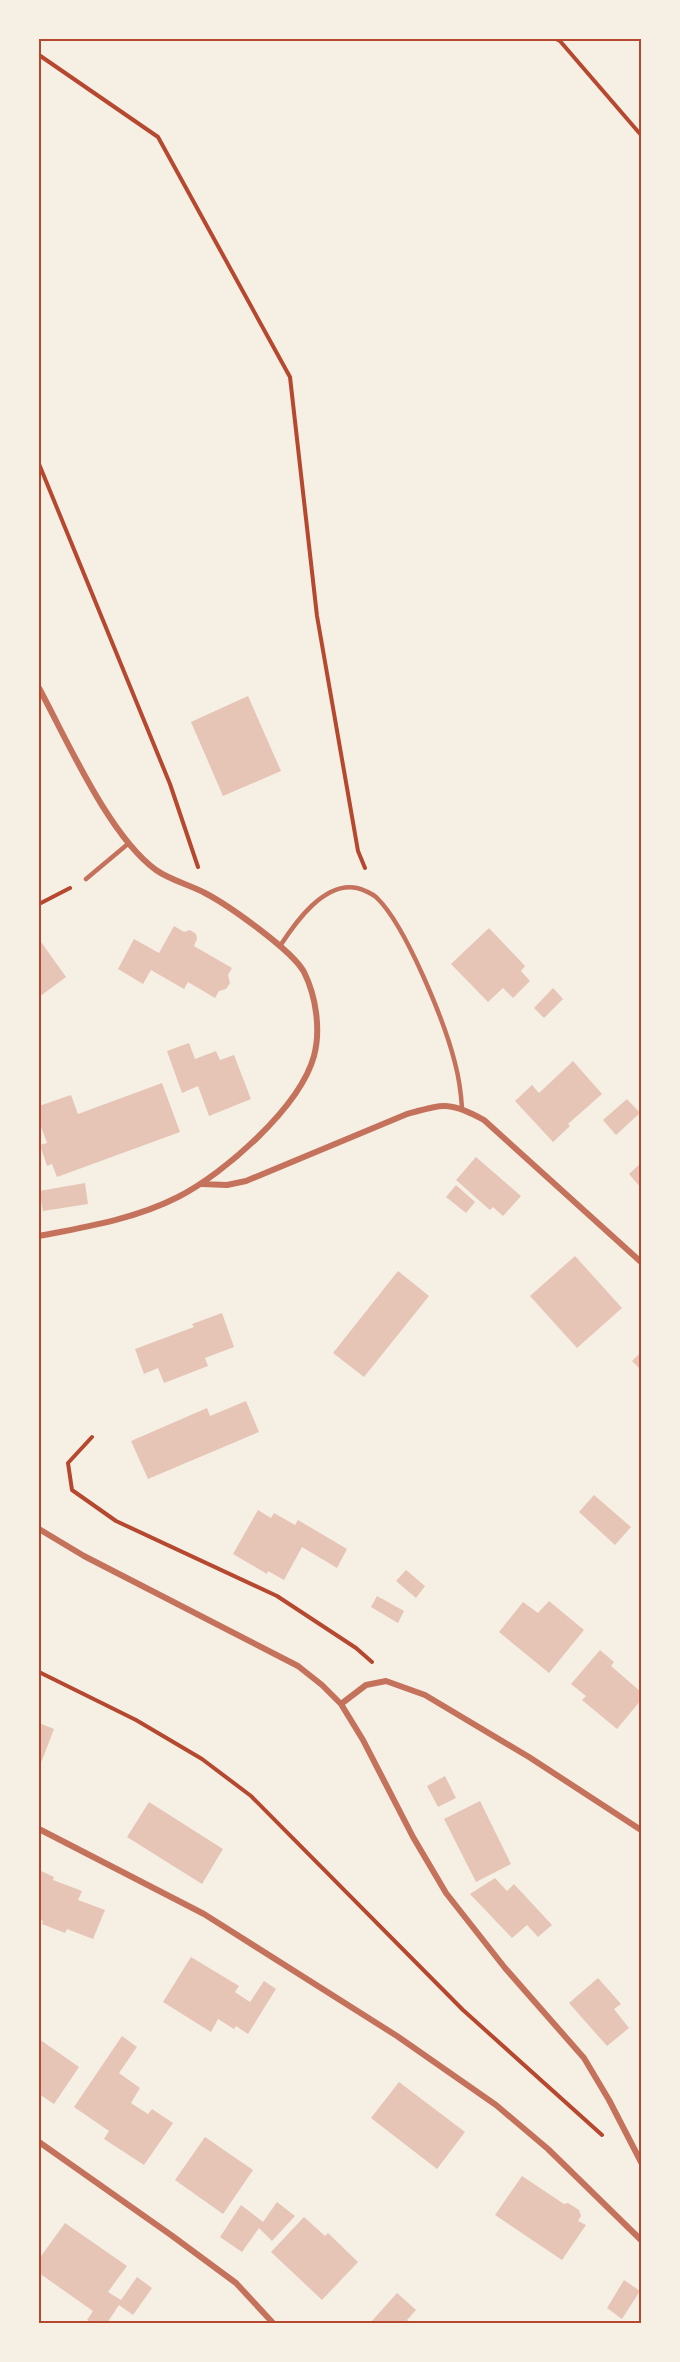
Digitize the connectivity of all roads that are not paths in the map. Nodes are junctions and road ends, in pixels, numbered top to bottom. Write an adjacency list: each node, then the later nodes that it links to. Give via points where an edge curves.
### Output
1 (39, 688): 2 (street, via 89,781)
2 (129, 843): 3 (lane); 4 (street, via 156,870 207,894)
3 (86, 879)
4 (280, 946): 5 (lane, via 297,920 337,889 356,888 376,897 398,926 431,997 455,1062); 6 (street, via 303,970 313,994 317,1023 314,1056 297,1090 277,1117)
5 (462, 1108): 6 (street, via 433,1107 407,1114 246,1181); 8 (street, via 484,1120)
6 (202, 1184): 7 (street, via 143,1212)
7 (39, 1236)
8 (641, 1262)
9 (39, 1529): 10 (street, via 298,1666)
10 (340, 1704): 12 (street, via 366,1685 386,1681 425,1695); 14 (street, via 446,1893 584,2058)
11 (39, 1829): 15 (street, via 204,1914 397,2036 496,2105 548,2148)
12 (641, 1830)
13 (39, 2142): 16 (street, via 236,2283)
14 (641, 2162)
15 (641, 2240)
16 (273, 2323)

